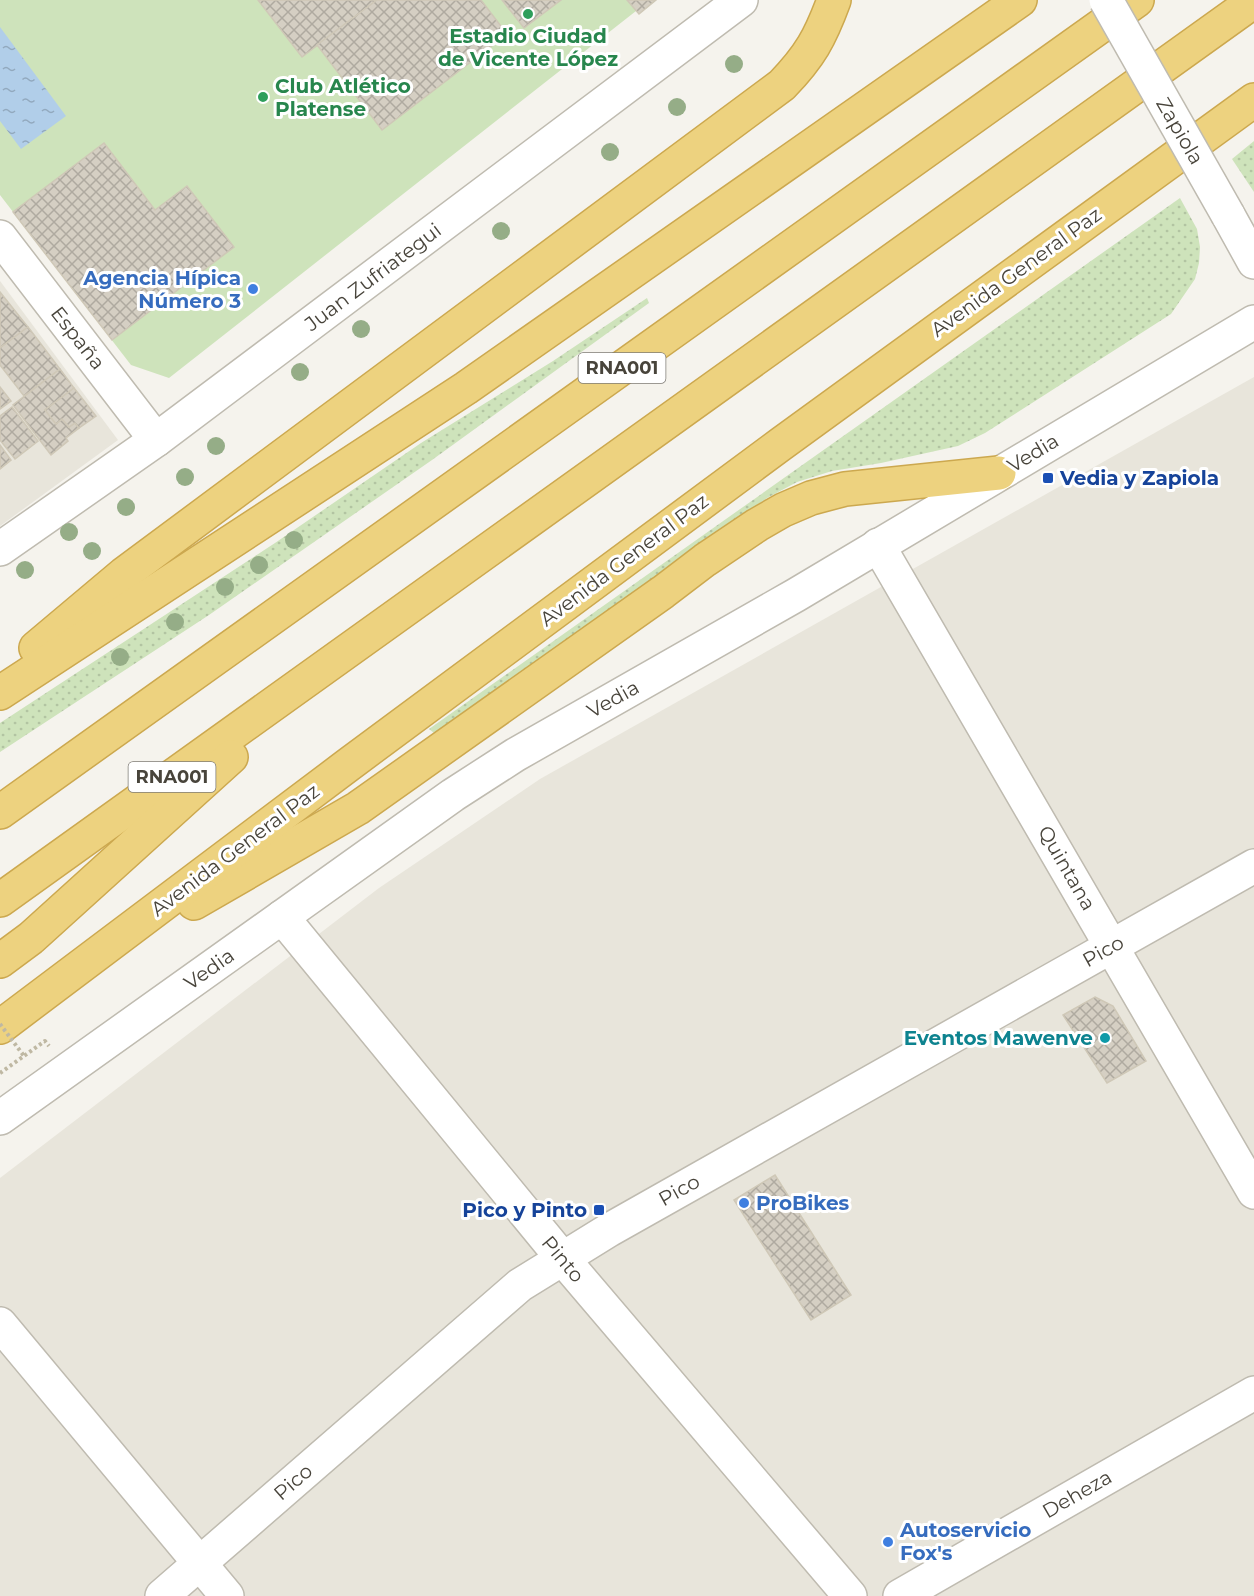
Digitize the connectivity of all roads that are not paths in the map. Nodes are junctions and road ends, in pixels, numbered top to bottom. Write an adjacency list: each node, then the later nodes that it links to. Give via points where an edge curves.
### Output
1 (741, 0): 11 (street, Juan Zufriategui)
2 (834, 0): 16 (highway, via 813,49 782,85 124,574)
3 (1020, 0): 17 (highway, via 466,388)
4 (1106, 0): 9 (street, Zapiola, bridge)
5 (1137, 0): 18 (highway, RNA001)
6 (1254, 1): 15 (highway, RNA001)
7 (1254, 100): 26 (highway, Avenida General Paz, via 781,444)
8 (0, 237): 11 (street, España)
9 (1254, 262)
10 (1254, 322): 12 (street, Vedia)
11 (156, 440): 14 (street, Juan Zufriategui)
12 (999, 473): 13 (street, Vedia); 26 (highway, via 845,489 783,510 705,561 358,808)
13 (878, 545): 23 (street, Vedia, via 732,633 515,755); 24 (street, Quintana)
14 (0, 549)
15 (344, 655): 22 (highway, RNA001); 25 (highway, via 31,938)
16 (0, 678)
17 (0, 693)
18 (106, 736): 19 (highway); 20 (highway, RNA001)
19 (0, 791)
20 (0, 812)
21 (1254, 866): 24 (street, Pico)
22 (0, 900)
23 (282, 917): 28 (street, Vedia); 30 (street, Pinto)
24 (1112, 946): 29 (street, Quintana); 30 (street, Pico)
25 (0, 961)
26 (66, 978): 27 (highway, Avenida General Paz)
27 (0, 1025)
28 (0, 1118)
29 (1254, 1192)
30 (563, 1259): 33 (street, Pico, via 520,1285); 36 (street, Pinto)
31 (0, 1324): 33 (street)
32 (1254, 1393): 37 (street, Deheza)
33 (199, 1564): 34 (street, Pico); 35 (street)
34 (162, 1596)
35 (226, 1596)
36 (850, 1596)
37 (900, 1596)

